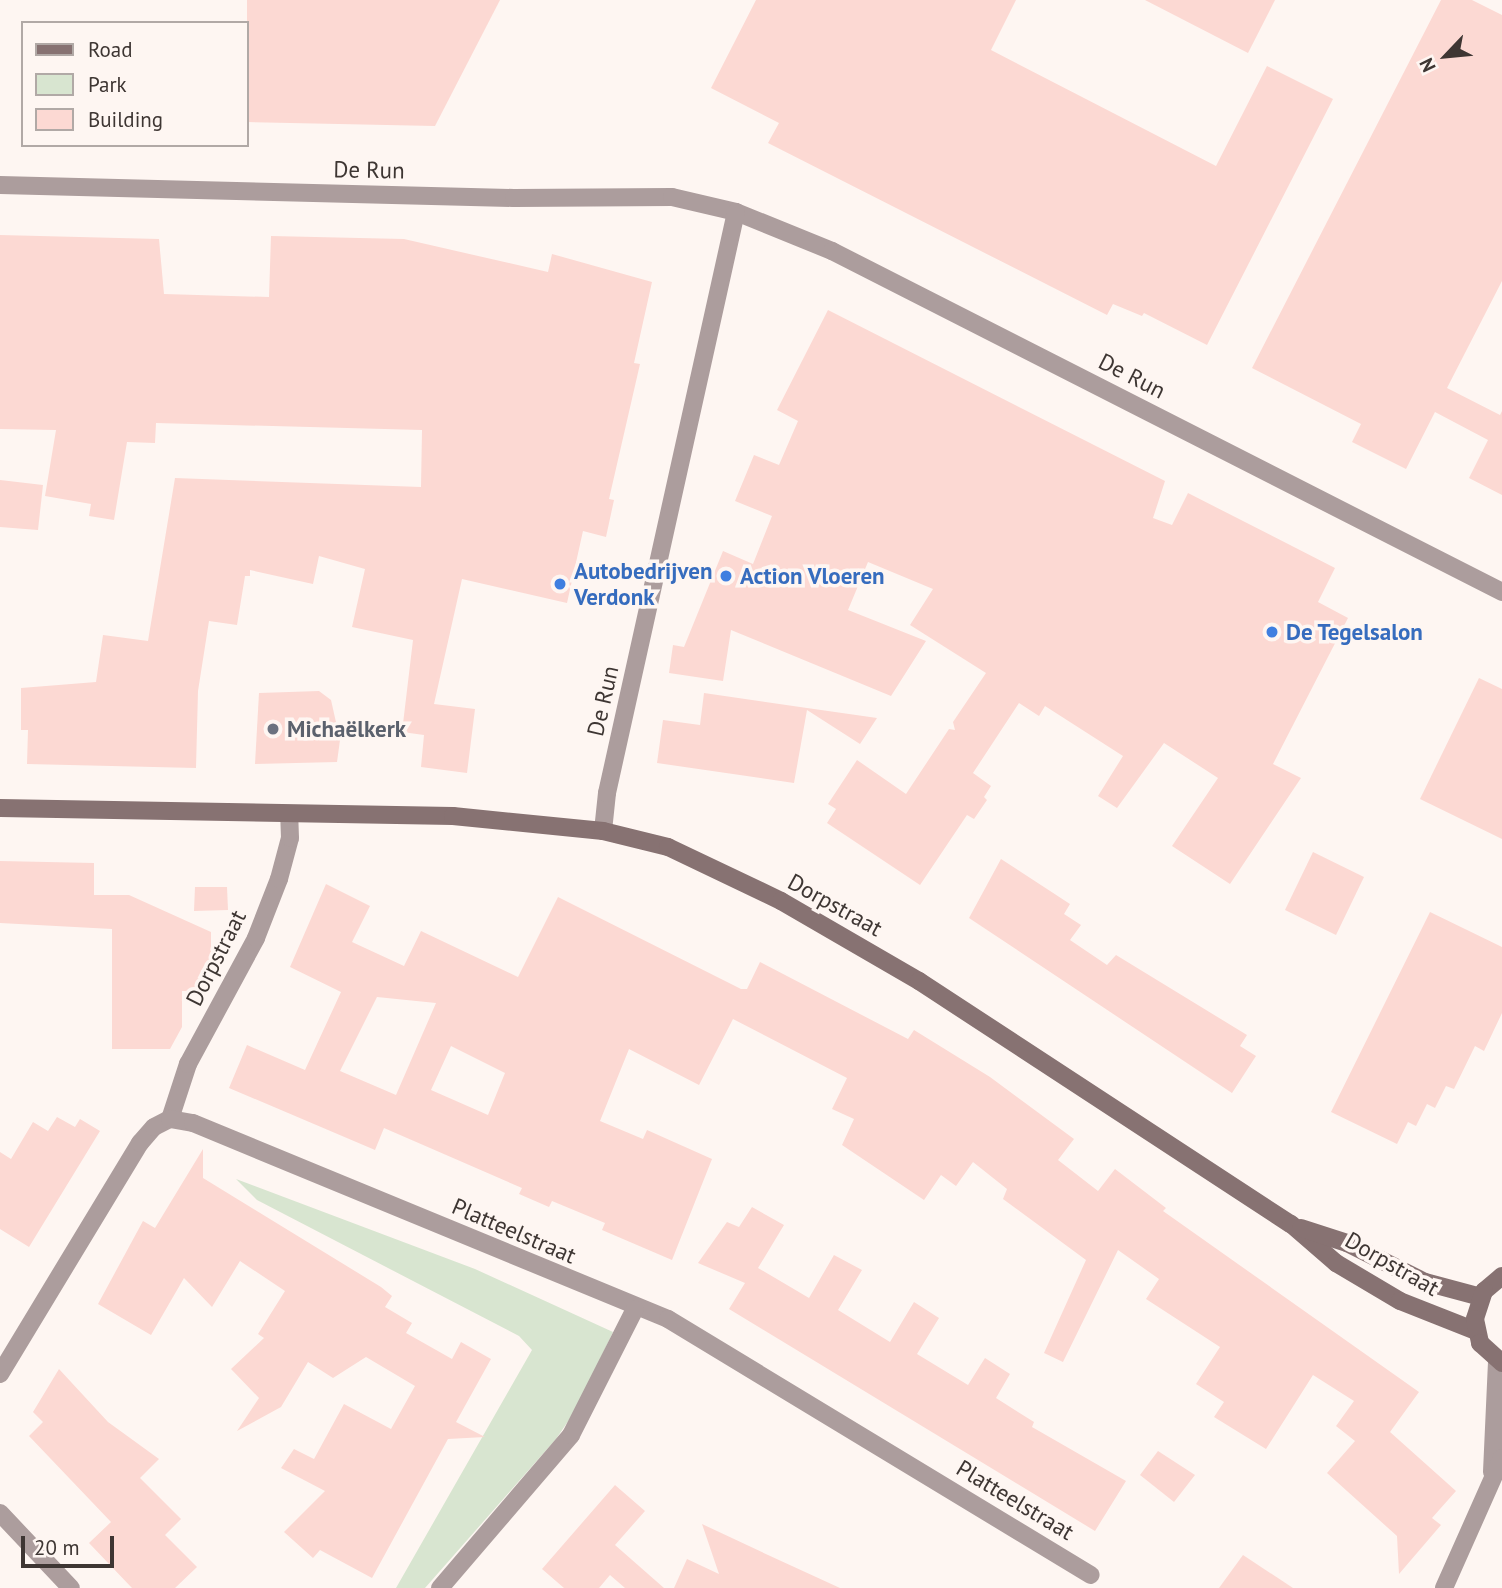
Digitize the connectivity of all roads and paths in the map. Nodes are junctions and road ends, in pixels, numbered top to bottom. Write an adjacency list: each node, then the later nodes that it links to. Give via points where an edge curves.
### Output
1 (0, 185): 2 (street, De Run, via 514,198 673,197)
2 (736, 212): 3 (street, De Run, via 832,251); 6 (street, De Run, via 607,793)
3 (1502, 592)
4 (0, 808): 5 (street, Dorpstraat)
5 (289, 814): 6 (street, Dorpstraat, via 453,816); 7 (street, Dorpstraat, via 290,838 256,938 188,1064)
6 (603, 831): 8 (street, Dorpstraat, via 668,847 781,901 919,981)
7 (170, 1119): 11 (street, Platteelstraat, via 193,1123); 14 (street, via 154,1127 140,1143)
8 (1291, 1224): 10 (street, Dorpstraat, via 1347,1243 1425,1282); 12 (street, Dorpstraat, via 1336,1263 1400,1301)
9 (1502, 1276): 10 (street)
10 (1481, 1297): 12 (street)
11 (635, 1309): 18 (street, Platteelstraat, via 668,1319); 20 (street, via 571,1435)
12 (1476, 1331): 13 (street)
13 (1499, 1362): 16 (street)
14 (0, 1374)
15 (1502, 1458): 16 (street)
16 (1492, 1476): 21 (street)
17 (0, 1513): 19 (street)
18 (1090, 1575)
19 (71, 1588)
20 (440, 1588)
21 (1444, 1588)

